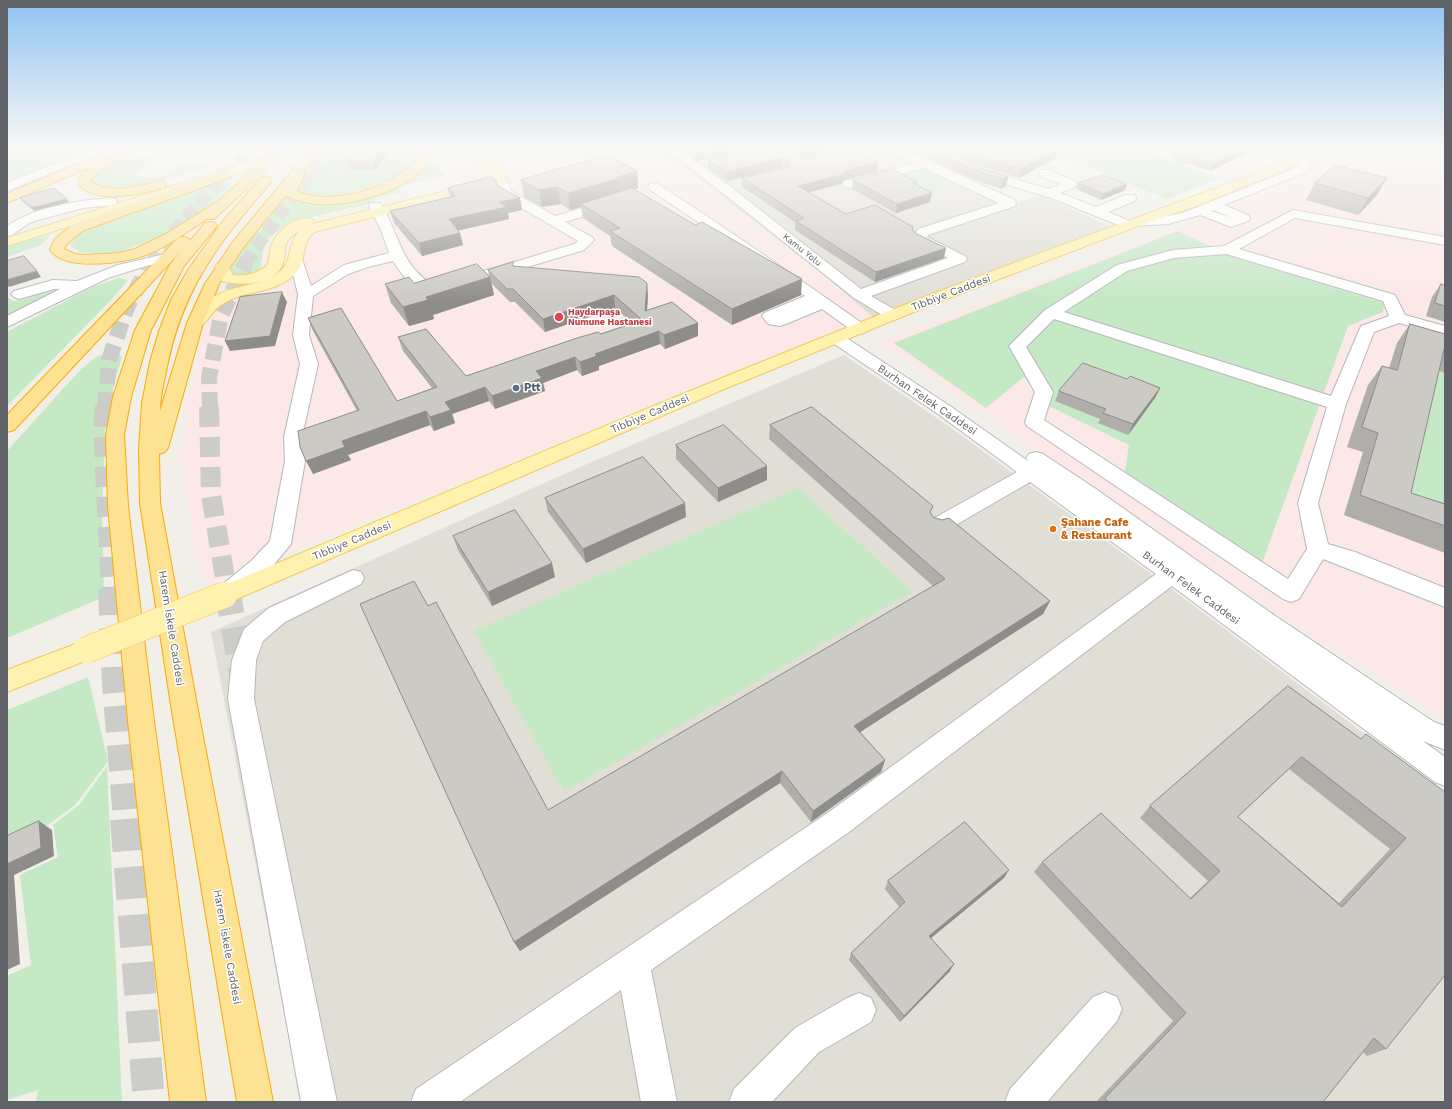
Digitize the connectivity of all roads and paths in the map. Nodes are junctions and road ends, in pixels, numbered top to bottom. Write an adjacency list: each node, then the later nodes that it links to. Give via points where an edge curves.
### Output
1 (121, 199): 20 (main road)
2 (147, 199): 33 (main road)
3 (158, 199): 22 (highway, via 77,228 59,243 57,250 69,257 81,259 126,256 153,245)
4 (229, 199): 22 (highway)
5 (239, 199): 67 (highway, via 177,265 161,295 143,330 133,361 122,396 116,435 118,506 140,721)
6 (244, 199): 54 (highway, Harem İskele Caddesi, via 195,270 179,300 167,331 151,404 148,449)
7 (271, 199): 39 (highway)
8 (304, 199): 9 (highway, via 320,201)
9 (341, 199)
10 (423, 199): 24 (main road)
11 (523, 199): 27 (street)
12 (672, 199): 35 (street)
13 (738, 199): 43 (street, Kamu Yolu)
14 (1001, 199): 43 (street, via 1010,203 923,232 919,238 960,259)
15 (1063, 199): 26 (street)
16 (1128, 199): 26 (street)
17 (1202, 199): 29 (main road, Tıbbiye Caddesi)
18 (1229, 199): 23 (street)
19 (624, 200): 27 (street)
20 (111, 202): 31 (street, via 83,204 33,217 24,220)
21 (653, 202): 35 (street)
22 (220, 205): 37 (highway)
23 (1213, 205): 25 (street); 28 (street, via 1243,218)
24 (376, 208): 36 (street, via 388,230); 38 (main road, via 310,228 298,239); 39 (main road, via 310,221 289,231 280,240 272,269 261,275 242,281 232,280 227,278)
25 (1200, 211): 28 (street, via 1231,223); 29 (street, via 1168,220)
26 (1096, 212): 29 (street)
27 (553, 221): 36 (street, via 587,240 579,247 499,271 427,288 414,279)
28 (1235, 222): 30 (street)
29 (1132, 224): 45 (main road, Tıbbiye Caddesi)
30 (1263, 230): 32 (street, via 1293,214); 34 (street)
31 (7, 233)
32 (1445, 241)
33 (7, 242)
34 (1227, 250): 44 (street, via 1173,254 1122,268); 46 (street, via 1390,298)
35 (754, 253): 50 (street, via 820,300)
36 (397, 256): 42 (street, via 377,259 344,271 315,291)
37 (165, 258): 40 (street, via 130,265); 52 (highway)
38 (296, 260): 42 (street); 48 (main road, via 294,268 282,279 215,301)
39 (222, 267): 48 (highway)
40 (79, 285): 41 (street, via 53,284); 47 (street)
41 (18, 294)
42 (306, 294): 59 (street, via 301,335 309,364 293,437 295,461 280,544 259,567)
43 (859, 295): 45 (street, Kamu Yolu)
44 (1051, 313): 51 (street); 56 (street, via 1018,346 1044,392 1034,422 1291,593)
45 (887, 318): 50 (main road, Tıbbiye Caddesi)
46 (1398, 318): 49 (street); 51 (street, via 1367,329)
47 (7, 322)
48 (195, 323): 54 (highway, via 159,440)
49 (1445, 331)
50 (849, 333): 53 (street, Burhan Felek Caddesi, via 944,410); 59 (main road, Tıbbiye Caddesi, via 716,386); 62 (street, Burhan Felek Caddesi, via 1089,494 1263,620 1425,730)
51 (1337, 404): 56 (street, via 1308,504)
52 (7, 426)
53 (1031, 473): 55 (street); 57 (street, Burhan Felek Caddesi)
54 (150, 502): 68 (highway, Harem İskele Caddesi)
55 (939, 525)
56 (1318, 550): 60 (street, via 1346,558)
57 (1172, 574): 63 (street, Burhan Felek Caddesi); 64 (street, via 839,822)
58 (353, 578): 69 (street, via 277,615 253,636 244,660 241,699)
59 (224, 595): 61 (main road, Tıbbiye Caddesi, bridge)
60 (1445, 598)
61 (7, 681)
62 (1445, 738)
63 (1445, 773)
64 (633, 963): 70 (street); 71 (street)
65 (1105, 1009): 73 (street)
66 (859, 1010): 72 (street, via 807,1040)
67 (188, 1102)
68 (255, 1102)
69 (319, 1102)
70 (429, 1102)
71 (659, 1102)
72 (747, 1102)
73 (1023, 1102)

